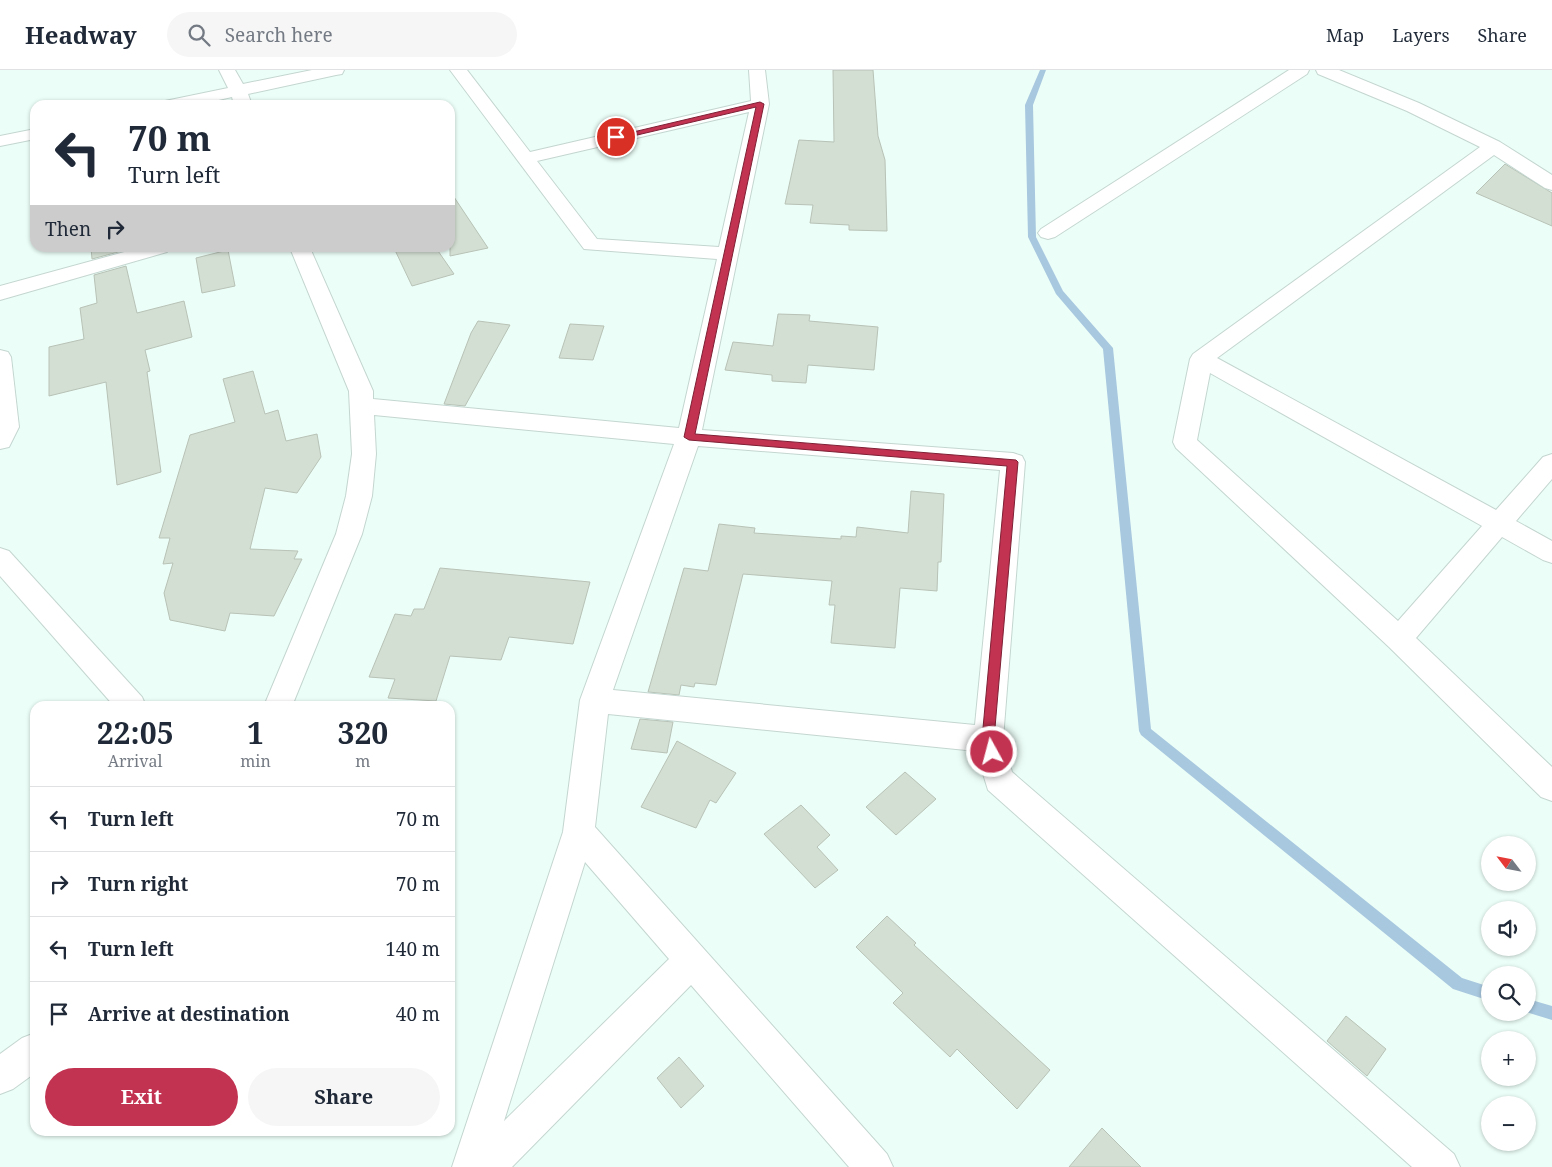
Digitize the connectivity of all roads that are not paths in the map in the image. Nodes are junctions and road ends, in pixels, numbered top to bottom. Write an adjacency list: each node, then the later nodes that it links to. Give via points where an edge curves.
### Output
1 (227, 70): 7 (street)
2 (336, 70): 7 (street)
3 (458, 70): 13 (street)
4 (757, 70): 9 (street)
5 (1300, 70): 15 (street)
6 (1324, 70): 12 (street, via 1442,119)
7 (240, 98): 8 (street)
8 (220, 100)
9 (760, 104): 13 (street); 18 (street)
10 (30, 135): 11 (street)
11 (0, 141)
12 (1494, 146): 14 (street); 21 (street)
13 (526, 158): 18 (street, via 591,245)
14 (1552, 184)
15 (1048, 233)
16 (146, 252): 19 (street)
17 (302, 252): 22 (street, via 361,391)
18 (728, 254): 23 (street)
19 (0, 293)
20 (0, 358): 24 (street, via 7,427)
21 (1201, 360): 26 (street); 29 (street, via 1185,442)
22 (362, 406): 23 (street); 32 (street, via 364,454 359,496 349,534)
23 (689, 437): 30 (street); 33 (street, via 1013,462)
24 (0, 441)
25 (1552, 463): 26 (street)
26 (1498, 523): 27 (street); 29 (street)
27 (1552, 553)
28 (0, 558): 31 (street)
29 (1399, 639): 34 (street)
30 (595, 700): 33 (street); 35 (street)
31 (128, 701)
32 (280, 701)
33 (988, 739): 42 (street, via 1000,780)
34 (1552, 787)
35 (579, 832): 36 (street); 39 (street)
36 (691, 961): 40 (street); 41 (street)
37 (30, 1055): 38 (street)
38 (0, 1076)
39 (471, 1167)
40 (484, 1167)
41 (874, 1167)
42 (1441, 1167)

